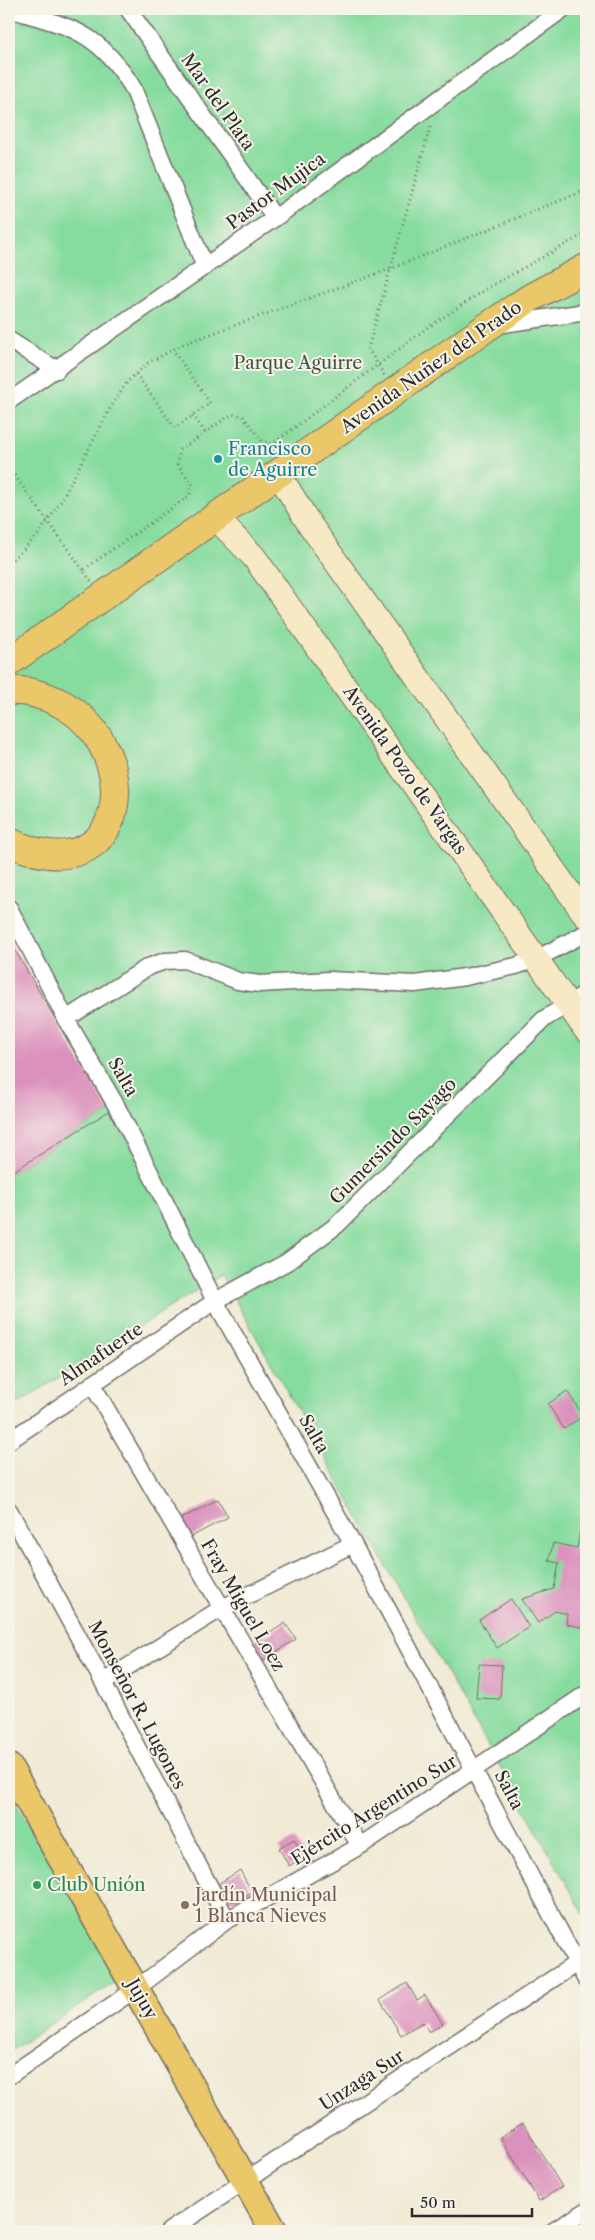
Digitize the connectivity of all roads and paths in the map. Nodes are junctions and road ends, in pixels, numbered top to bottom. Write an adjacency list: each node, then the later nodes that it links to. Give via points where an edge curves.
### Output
1 (9, 9): 8 (street, via 68,26 87,36 111,55 123,70 134,88)
2 (128, 9): 6 (street, Mar del Plata)
3 (563, 9): 4 (street, Pastor Mujica)
4 (438, 100): 6 (street, Pastor Mujica); 10 (path)
5 (586, 190): 10 (path)
6 (275, 218): 8 (street, Pastor Mujica)
7 (586, 233): 15 (path, via 489,287)
8 (205, 266): 16 (street, Pastor Mujica)
9 (586, 268): 12 (highway, Avenida Nuñez del Prado, via 530,298)
10 (390, 269): 14 (path); 15 (path, via 368,349)
11 (586, 312): 12 (street)
12 (487, 327): 18 (highway, Avenida Nuñez del Prado)
13 (9, 340): 16 (street)
14 (172, 350): 17 (path); 20 (path, via 210,403)
15 (378, 365): 18 (path); 21 (path, via 274,443 263,442 238,414 232,414)
16 (57, 370): 19 (street, Pastor Mujica)
17 (136, 374): 20 (path, via 175,428); 25 (path, via 112,405 60,503 38,535)
18 (395, 391): 23 (highway, Avenida Nuñez del Prado)
19 (9, 401)
20 (193, 415): 21 (path)
21 (205, 432): 26 (path, via 180,450 177,464 193,485 189,496)
22 (9, 467): 26 (path, bridge)
23 (278, 473): 24 (highway, Avenida Nuñez del Prado); 32 (main road, via 308,522)
24 (215, 517): 27 (highway, Avenida Nuñez del Prado); 34 (main road, Avenida Pozo de Vargas, via 254,557)
25 (9, 563)
26 (83, 570): 27 (path)
27 (103, 596): 28 (highway, Avenida Nuñez del Prado)
28 (9, 662)
29 (9, 691): 30 (highway, via 30,691 75,711 101,742 113,775 115,793 107,829 82,851 63,856 46,855)
30 (9, 842)
31 (9, 908): 36 (street, Salta)
32 (586, 916)
33 (586, 933): 34 (street)
34 (538, 958): 35 (main road, Avenida Pozo de Vargas); 36 (street, via 465,977 394,984 329,980 259,984 238,981 185,960 165,961 148,967)
35 (577, 998): 37 (main road, Avenida Pozo de Vargas); 38 (street, Gumersindo Sayago, via 544,1019 337,1225 287,1262)
36 (66, 1018): 38 (street, Salta, via 117,1107)
37 (586, 1030)
38 (215, 1301): 39 (street, Almafuerte); 42 (street, Salta)
39 (92, 1384): 40 (street, Almafuerte); 43 (street, Fray Miguel Loez)
40 (9, 1441)
41 (9, 1510): 44 (street, Monseñor R. Lugones)
42 (353, 1544): 43 (street); 47 (street, Salta)
43 (222, 1608): 44 (street); 48 (street, Fray Miguel Loez)
44 (103, 1682): 49 (street, Monseñor R. Lugones)
45 (586, 1694): 47 (street, Ejército Argentino Sur)
46 (9, 1767): 52 (main road, Jujuy)
47 (475, 1769): 48 (street, Ejército Argentino Sur); 50 (street, Salta)
48 (360, 1846): 49 (street, Ejército Argentino Sur)
49 (227, 1920): 52 (street, Ejército Argentino Sur)
50 (577, 1963): 51 (street, Salta); 54 (street, Unzaga Sur)
51 (586, 1980)
52 (136, 1988): 53 (street, Ejército Argentino Sur); 54 (main road, Jujuy)
53 (9, 2076)
54 (245, 2180): 56 (street, Unzaga Sur); 57 (main road, Jujuy)
55 (586, 2210): 58 (street)
56 (169, 2231)
57 (274, 2231)
58 (552, 2231)

